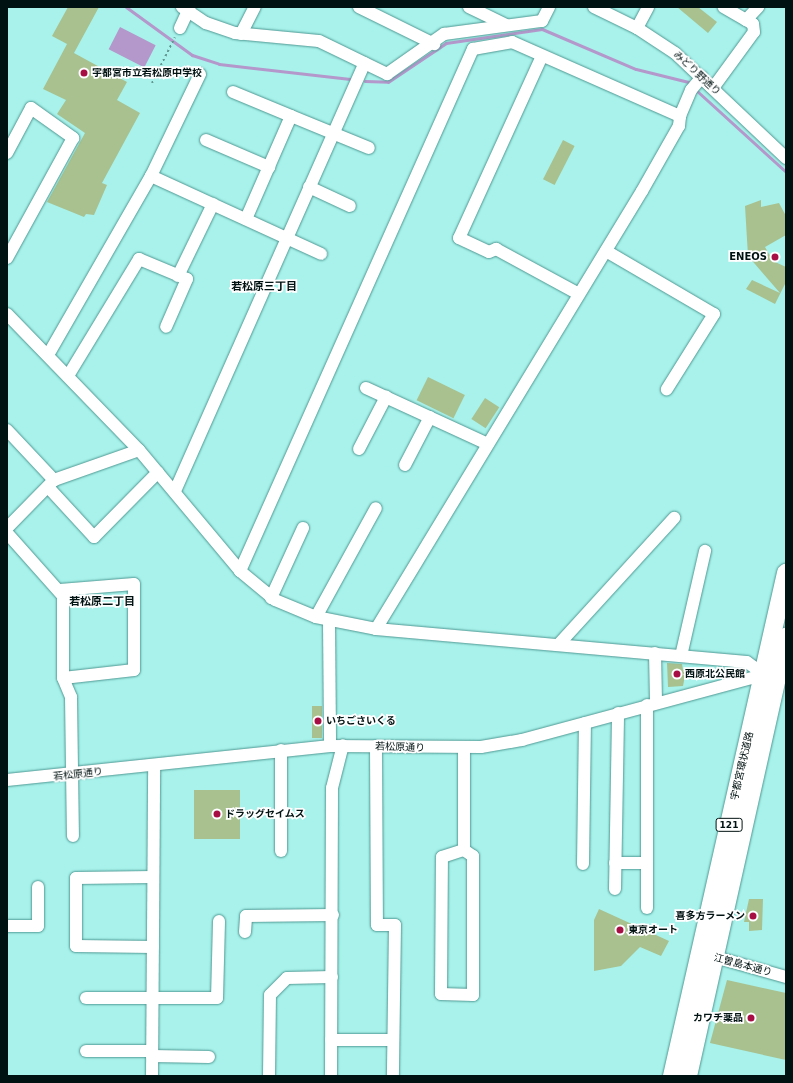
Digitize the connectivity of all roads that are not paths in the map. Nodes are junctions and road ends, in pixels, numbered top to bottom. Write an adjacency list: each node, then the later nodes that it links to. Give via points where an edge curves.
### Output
1 (255, 7): 14 (street)
2 (359, 7): 15 (street)
3 (469, 7): 11 (street)
4 (549, 7): 11 (street, via 542,21)
5 (594, 7): 12 (street, みどり野通り)
6 (648, 7): 12 (street)
7 (724, 7): 10 (street)
8 (758, 7): 10 (street)
9 (187, 9): 13 (street); 14 (street, via 217,28)
10 (746, 20): 20 (street, via 753,24 754,32)
11 (506, 25): 15 (street, via 444,34)
12 (637, 28): 19 (street, みどり野通り, via 675,53)
13 (178, 31)
14 (241, 34): 17 (street, via 311,39)
15 (434, 44): 17 (street, via 387,74)
16 (542, 56): 23 (street); 40 (street, via 459,238 489,252 496,249); 62 (street, via 512,42 473,49)
17 (366, 63): 24 (street)
18 (200, 74): 30 (street)
19 (702, 78): 20 (street, みどり野通り); 23 (street, via 691,90)
20 (713, 88): 28 (street, みどり野通り)
21 (233, 92): 22 (street)
22 (291, 116): 24 (street); 29 (street)
23 (680, 116): 36 (street, via 679,126)
24 (333, 133): 26 (street); 31 (street)
25 (206, 140): 29 (street)
26 (369, 148)
27 (7, 153): 38 (street, via 31,108 73,138)
28 (786, 158)
29 (269, 167): 34 (street)
30 (151, 176): 32 (street); 43 (street)
31 (309, 187): 33 (street); 35 (street)
32 (213, 204): 34 (street); 39 (street)
33 (350, 206)
34 (246, 219): 35 (street)
35 (286, 238): 37 (street); 56 (street)
36 (606, 251): 40 (street); 46 (street, via 714,314)
37 (321, 254)
38 (7, 258)
39 (178, 276): 42 (street, via 187,279); 44 (street, via 139,259)
40 (579, 294): 50 (street)
41 (7, 314): 43 (street)
42 (166, 327)
43 (48, 355): 44 (street)
44 (68, 376): 51 (street)
45 (366, 388): 47 (street)
46 (667, 389)
47 (386, 397): 48 (street); 52 (street)
48 (430, 417): 50 (street); 53 (street)
49 (7, 430): 55 (street)
50 (488, 444): 68 (street)
51 (139, 450): 54 (street); 55 (street)
52 (360, 450)
53 (405, 465)
54 (158, 472): 55 (street, via 94,537); 56 (street)
55 (51, 484): 59 (street)
56 (175, 491): 62 (street)
57 (376, 508): 66 (street)
58 (674, 518): 70 (street)
59 (8, 525): 64 (street)
60 (303, 528): 65 (street)
61 (704, 551): 72 (street)
62 (240, 571): 65 (street)
63 (786, 573): 73 (highway, 宇都宮環状道路 / 121)
64 (60, 590): 74 (street, via 64,623); 74 (street, via 134,584 134,670)
65 (272, 598): 66 (street)
66 (316, 617): 67 (street)
67 (329, 621): 68 (street); 79 (street)
68 (376, 629): 70 (street)
69 (786, 637): 73 (highway, 宇都宮環状道路 / 121)
70 (559, 644): 71 (street)
71 (655, 653): 72 (street); 75 (street)
72 (681, 656): 73 (street, via 747,662)
73 (776, 674): 75 (street, 若松原通り); 101 (highway, 宇都宮環状道路 / 121)
74 (64, 678): 84 (street, via 71,697)
75 (652, 703): 76 (street, 若松原通り); 90 (street)
76 (618, 713): 77 (street, 若松原通り); 89 (street)
77 (586, 723): 81 (street, 若松原通り, via 522,740); 91 (street)
78 (343, 745): 79 (street, 若松原通り); 80 (street, 若松原通り); 96 (street, via 332,788)
79 (330, 746): 82 (street, 若松原通り)
80 (376, 746): 81 (street, 若松原通り); 107 (street, via 377,925 395,925)
81 (464, 748): 87 (street)
82 (281, 750): 83 (street, 若松原通り); 88 (street)
83 (154, 766): 84 (street, 若松原通り); 92 (street)
84 (70, 775): 85 (street, 若松原通り); 86 (street)
85 (7, 780)
86 (73, 836)
87 (464, 850): 87 (street, via 473,856 473,995 441,994 442,857)
88 (281, 851)
89 (615, 863): 90 (street); 94 (street)
90 (648, 863): 95 (street)
91 (583, 864)
92 (153, 877): 100 (street); 100 (street, via 76,878 76,946)
93 (38, 888): 98 (street, via 38,926)
94 (615, 889)
95 (648, 908)
96 (333, 916): 99 (street, via 246,916); 102 (street)
97 (219, 921): 105 (street, via 217,998)
98 (7, 926)
99 (245, 932)
100 (153, 947): 105 (street)
101 (708, 955): 103 (street, 江曽島本通り); 115 (highway, 宇都宮環状道路 / 121); 116 (highway, 宇都宮環状道路 / 121)
102 (332, 977): 106 (street); 112 (street, via 287,978 270,995)
103 (786, 977)
104 (86, 998): 105 (street)
105 (152, 1000): 109 (street)
106 (331, 1040): 107 (street); 113 (street)
107 (393, 1040): 114 (street)
108 (86, 1051): 109 (street)
109 (152, 1053): 110 (street); 111 (street)
110 (209, 1057)
111 (152, 1076)
112 (269, 1076)
113 (331, 1076)
114 (393, 1076)
115 (672, 1076)
116 (688, 1076)

